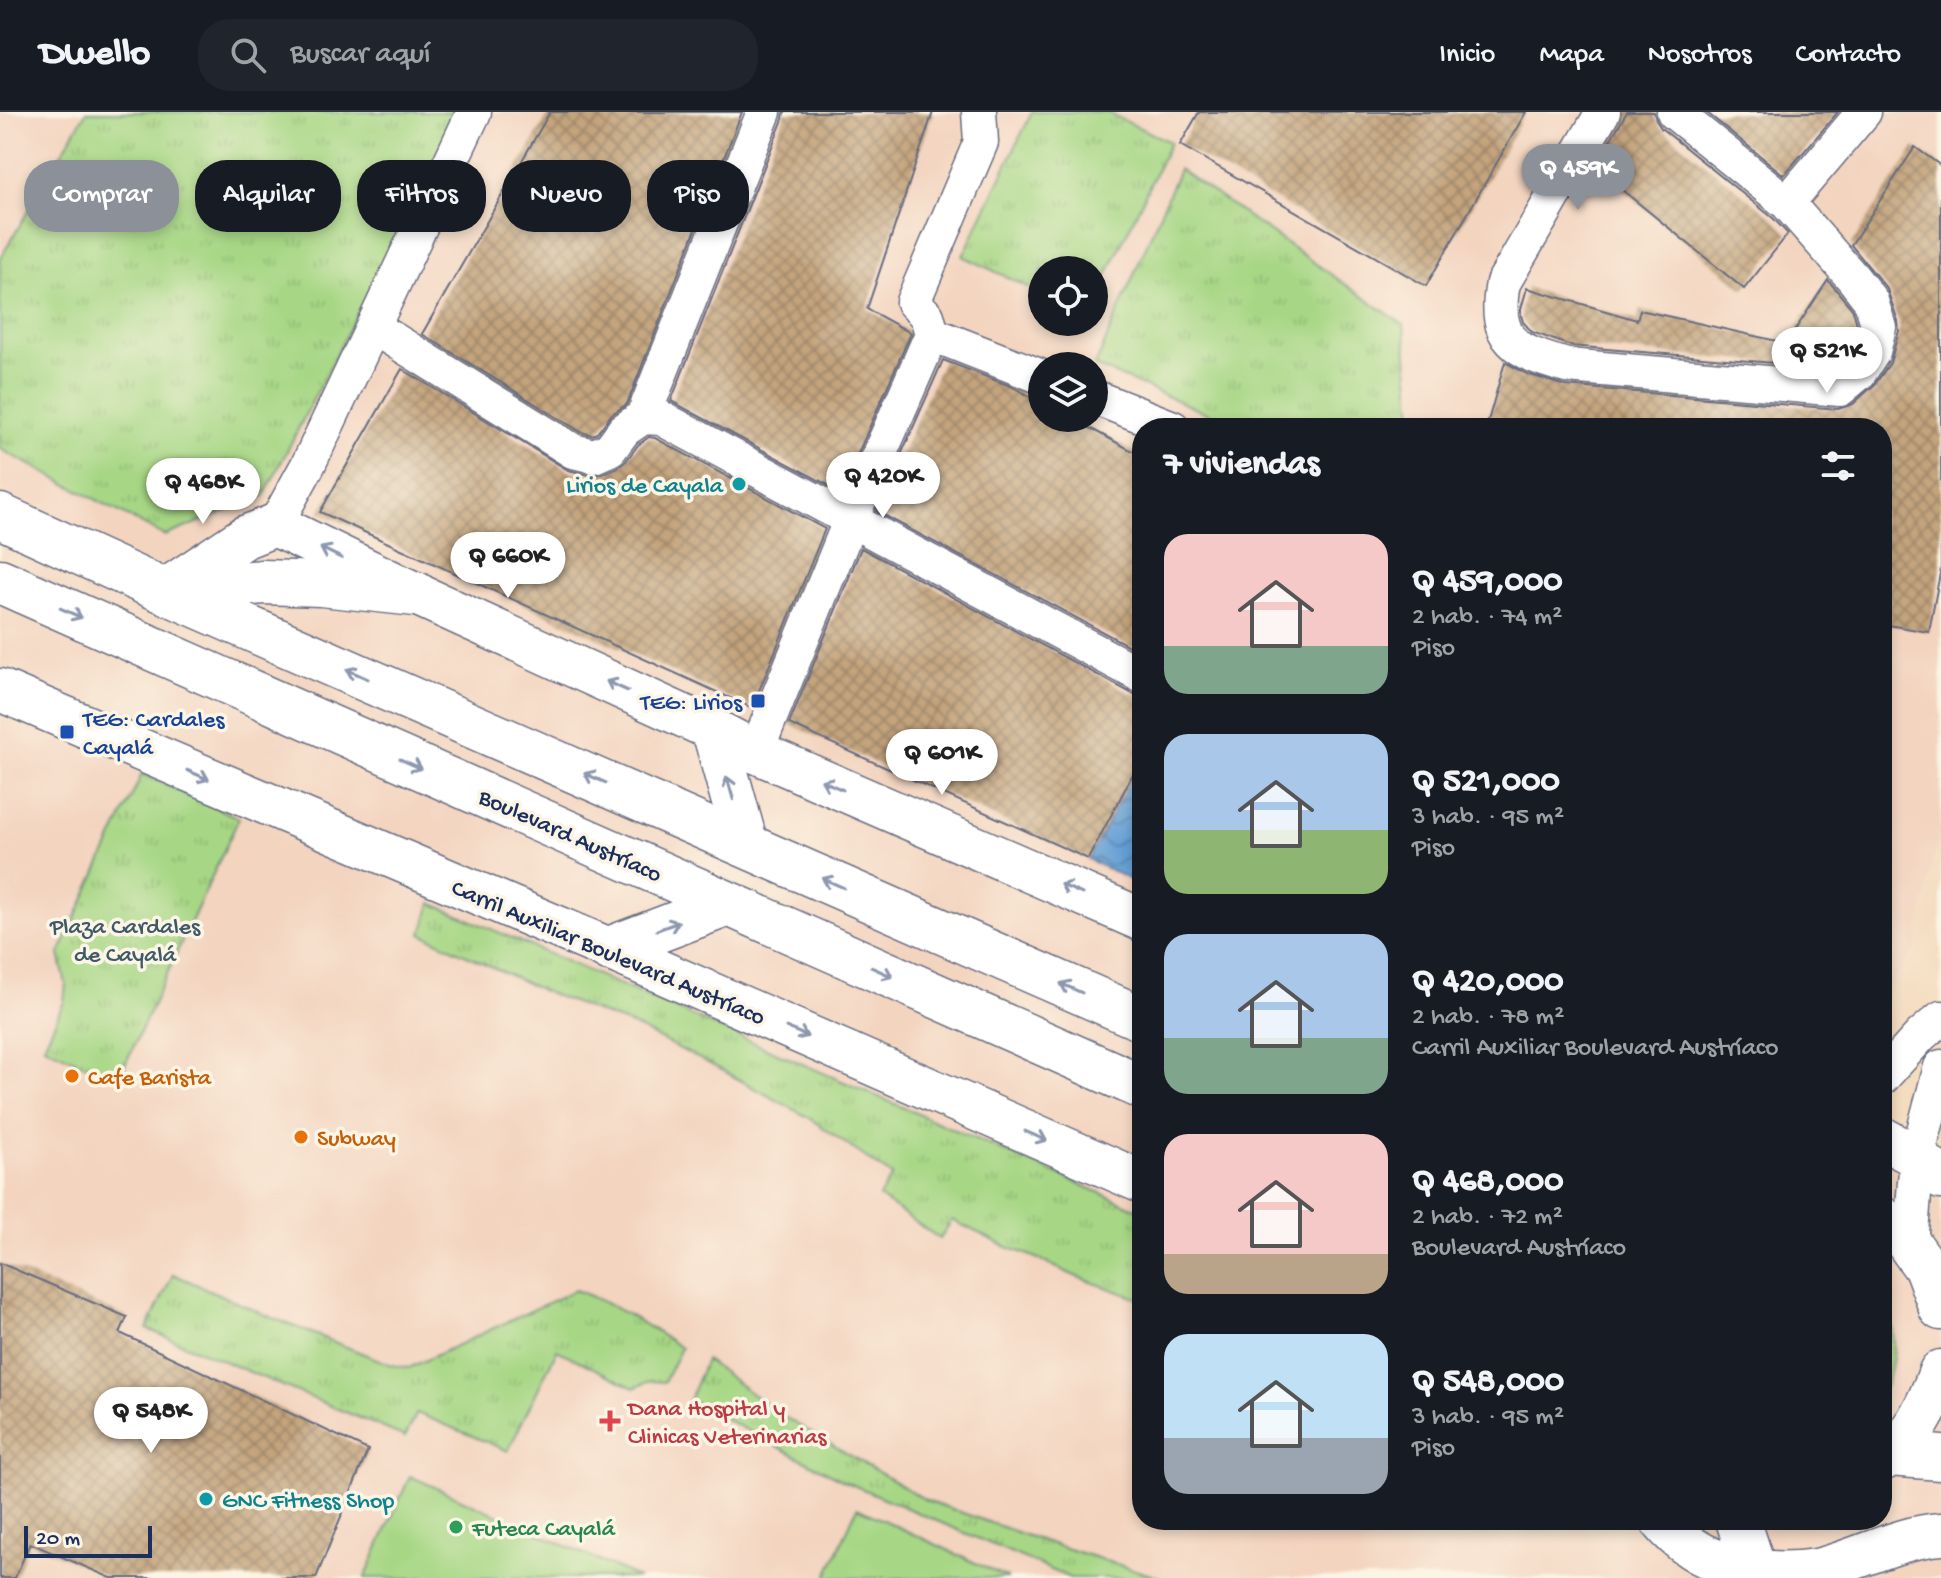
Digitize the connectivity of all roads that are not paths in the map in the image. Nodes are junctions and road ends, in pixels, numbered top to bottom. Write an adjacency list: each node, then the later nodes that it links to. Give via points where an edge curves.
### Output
1 (474, 112): 8 (street)
2 (764, 112): 12 (street)
3 (979, 112): 9 (street, via 981,142 913,302 927,316)
4 (1603, 112): 7 (street, via 1503,283 1500,320 1508,338 1535,357 1567,366 1840,389 1873,352 1879,327 1871,301)
5 (1674, 112): 7 (street)
6 (1864, 112): 7 (street)
7 (1787, 203)
8 (373, 327): 12 (street, via 573,451 594,456 610,449); 16 (street)
9 (932, 334): 10 (street); 15 (street)
10 (1028, 372)
11 (1108, 402): 13 (street)
12 (643, 417): 15 (street, via 661,418)
13 (1148, 418)
14 (0, 516): 18 (main road)
15 (851, 519): 20 (street); 23 (street)
16 (275, 525): 18 (street, via 245,537); 19 (street, one-way to 16)
17 (0, 581): 25 (main road, Boulevard Austríaco, one-way to 25)
18 (164, 591): 19 (main road, via 263,582); 24 (main road, one-way to 18)
19 (416, 594): 22 (street, one-way to 19)
20 (1132, 671)
21 (0, 690): 27 (street, Carril Auxiliar Boulevard Austríaco, one-way to 27)
22 (714, 730): 23 (street); 24 (main road, one-way to 22)
23 (756, 752): 26 (street, one-way to 23)
24 (746, 845): 28 (main road, one-way to 24)
25 (728, 904): 27 (main road, one-way to 25); 32 (main road, Boulevard Austríaco, one-way to 32)
26 (1132, 912)
27 (609, 949): 34 (street, Carril Auxiliar Boulevard Austríaco, one-way to 34)
28 (1132, 1015)
29 (1941, 1018): 30 (street)
30 (1892, 1067)
31 (1941, 1067): 33 (street)
32 (1132, 1083)
33 (1913, 1158): 35 (street)
34 (1132, 1178)
35 (1896, 1232): 36 (main road, via 1927,1269)
36 (1941, 1308)
37 (1941, 1372): 38 (main road, via 1913,1430)
38 (1892, 1450)
39 (1892, 1456): 40 (main road)
40 (1941, 1458)
41 (1669, 1530): 44 (street, via 1697,1553)
42 (1741, 1530): 44 (main road)
43 (1941, 1534): 44 (street, via 1899,1542 1818,1570)
44 (1756, 1575)

